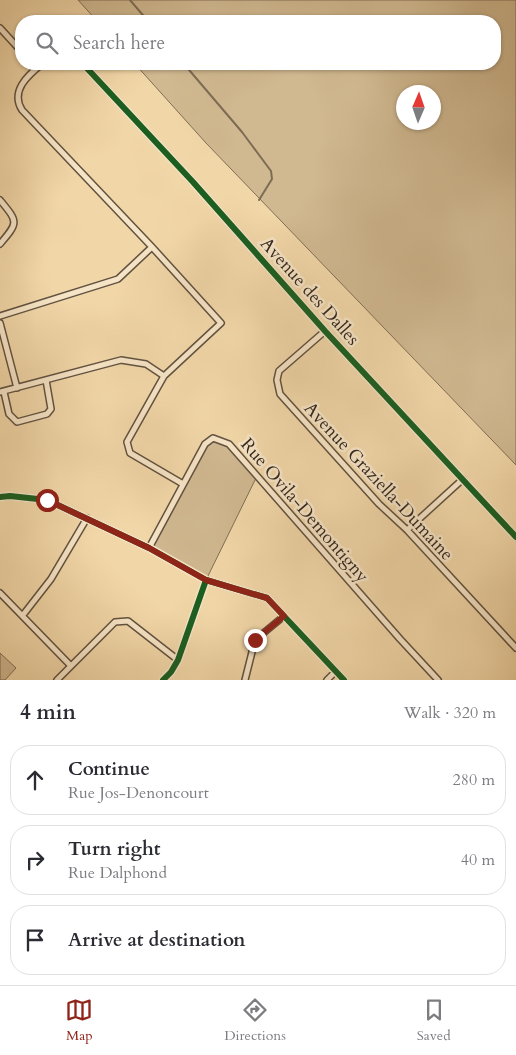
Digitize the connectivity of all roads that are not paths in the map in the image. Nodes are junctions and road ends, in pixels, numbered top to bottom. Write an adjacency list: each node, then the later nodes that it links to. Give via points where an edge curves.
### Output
1 (0, 28): 2 (street)
2 (15, 44)
3 (31, 70): 7 (street, via 18,89 17,103)
4 (89, 70): 10 (street, Avenue des Dalles, via 194,182)
5 (0, 200): 6 (street, via 14,216 14,224)
6 (0, 244)
7 (152, 246): 8 (street, via 118,279); 11 (street, via 221,323)
8 (0, 316)
9 (0, 324): 13 (street)
10 (325, 331): 15 (street, Avenue des Dalles); 19 (street, Avenue Graziella-Dumaine, via 279,371 280,394)
11 (164, 376): 12 (street, via 146,364 122,360); 16 (street, via 127,442 130,453)
12 (46, 380): 13 (street); 14 (street, via 51,409 46,414 17,422 9,414)
13 (17, 388): 14 (street)
14 (2, 392)
15 (463, 479): 19 (street); 20 (street, Avenue des Dalles)
16 (184, 484): 21 (street, Rue Ovila-Demontigny); 35 (street, Rue Ovila-Demontigny, via 205,444 213,438 228,444)
17 (0, 497): 18 (street, via 47,500)
18 (87, 518): 21 (street); 24 (street, via 51,579)
19 (407, 530): 26 (street, Avenue Graziella-Dumaine)
20 (516, 537)
21 (149, 548): 22 (street)
22 (206, 580): 25 (street, via 267,598); 27 (street)
23 (0, 592): 24 (street)
24 (23, 615): 28 (street)
25 (284, 616): 29 (street); 32 (street, via 255,640)
26 (516, 648)
27 (178, 660): 28 (street, via 128,621 115,622); 31 (street)
28 (71, 666): 30 (street)
29 (336, 672): 33 (street); 34 (street)
30 (57, 680)
31 (163, 680)
32 (245, 680)
33 (327, 680)
34 (344, 680)
35 (438, 680)

